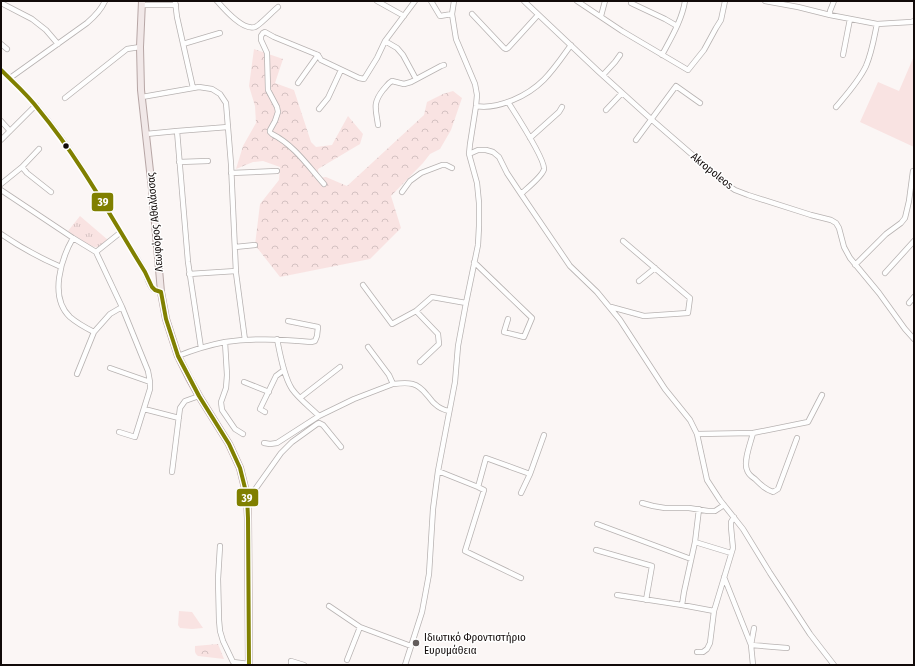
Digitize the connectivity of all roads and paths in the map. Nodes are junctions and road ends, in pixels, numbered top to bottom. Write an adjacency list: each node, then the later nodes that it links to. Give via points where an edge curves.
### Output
1 (105, 1): 33 (street, via 94,17)
2 (217, 1): 19 (street, via 239,22 250,28 255,27)
3 (376, 1): 24 (street)
4 (415, 1): 24 (street)
5 (431, 1): 20 (street, via 440,16)
6 (454, 1): 20 (street)
7 (524, 1): 22 (street, Akropoleos)
8 (577, 1): 25 (street)
9 (605, 1): 25 (street)
10 (685, 1): 29 (street)
11 (725, 1): 40 (street, via 721,20 704,50 688,70)
12 (765, 1): 14 (street)
13 (834, 1): 23 (street)
14 (780, 2): 23 (street)
15 (1, 3): 33 (street, via 32,19)
16 (142, 3): 17 (street); 36 (main road, Λεωφόρος Αθαλάσσας)
17 (176, 3): 34 (street)
18 (631, 3): 29 (street)
19 (278, 7)
20 (452, 14): 56 (street, via 456,39 475,84)
21 (472, 14): 22 (street, via 506,49)
22 (538, 15): 35 (street, Akropoleos)
23 (830, 15): 26 (street)
24 (404, 16): 31 (street)
25 (601, 16): 40 (street)
26 (850, 19): 28 (street); 41 (street)
27 (914, 21): 28 (street)
28 (877, 24): 58 (street, via 872,50 865,68)
29 (677, 26): 40 (street)
30 (220, 33): 34 (street)
31 (385, 40): 44 (street, via 364,79); 47 (street, via 403,55)
32 (1, 44): 37 (street)
33 (58, 44): 46 (street)
34 (183, 44): 49 (street)
35 (571, 46): 45 (street, Akropoleos); 53 (street, via 534,90)
36 (140, 47): 51 (main road, Λεωφόρος Αθαλάσσας); 52 (street, via 127,49)
37 (8, 48)
38 (318, 55): 44 (street, via 321,60); 48 (street); 81 (street, via 265,32 262,33 261,40 267,53 268,90 278,112 270,132 286,143)
39 (620, 55): 45 (street)
40 (662, 55)
41 (843, 55)
42 (444, 65): 47 (street)
43 (1, 70): 46 (street)
44 (341, 70): 59 (street, via 328,98)
45 (603, 75): 50 (street, Akropoleos)
46 (10, 78): 55 (street)
47 (416, 79): 63 (street, via 404,84 389,82 376,102)
48 (298, 83)
49 (193, 88): 51 (street); 64 (street, via 212,89 220,94 226,103)
50 (622, 93): 60 (street); 61 (street, Akropoleos)
51 (142, 97): 67 (main road, Λεωφόρος Αθαλάσσας)
52 (65, 98)
53 (508, 102): 56 (street); 68 (street)
54 (700, 104): 61 (street, via 676,86)
55 (36, 105): 65 (street); 86 (street, via 62,138)
56 (476, 106): 72 (street)
57 (562, 107): 68 (street)
58 (836, 107)
59 (319, 109)
60 (606, 110)
61 (651, 119): 70 (street); 95 (street, Akropoleos, via 735,190 834,221 839,228 845,251)
62 (1, 121): 65 (street)
63 (378, 126)
64 (228, 127): 66 (street); 79 (street)
65 (10, 131): 69 (street)
66 (177, 131): 67 (street); 74 (street)
67 (146, 134): 103 (main road, Λεωφόρος Αθαλάσσας)
68 (530, 138): 85 (street, via 544,168 542,174)
69 (1, 140)
70 (636, 140)
71 (39, 149): 75 (street)
72 (469, 154): 85 (street, via 478,150 493,152 499,157); 94 (street, via 477,183 479,203 478,239)
73 (208, 161): 74 (street)
74 (179, 162): 100 (street)
75 (22, 167): 80 (street); 83 (street)
76 (452, 168): 84 (street, via 442,165 421,173 410,181)
77 (277, 171): 79 (street)
78 (913, 171): 95 (street, via 905,218)
79 (231, 173): 92 (street)
80 (1, 184)
81 (324, 184)
82 (1, 190): 88 (street)
83 (51, 192)
84 (402, 192)
85 (520, 194): 108 (street, via 570,266)
86 (120, 232): 93 (street); 103 (street, via 152,288)
87 (1, 234): 96 (street)
88 (73, 238): 93 (street); 96 (street)
89 (624, 241): 97 (street)
90 (255, 245): 92 (street)
91 (913, 245): 99 (street)
92 (235, 247): 98 (street)
93 (96, 252): 107 (street)
94 (474, 262): 105 (street); 110 (street, via 532,318 524,337 504,332)
95 (855, 265): 114 (street, Akropoleos)
96 (61, 267): 112 (street, via 59,296 63,307 82,326)
97 (655, 268): 101 (street); 108 (street, via 690,298 688,312 644,316)
98 (236, 271): 100 (street); 115 (street)
99 (885, 273)
100 (189, 274): 118 (street)
101 (638, 281)
102 (363, 285): 109 (street, via 392,324)
103 (161, 292): 119 (main road, Λεωφόρος Αθαλάσσας, via 166,319)
104 (914, 297): 106 (street)
105 (466, 303): 109 (street, via 432,297); 133 (street)
106 (909, 303)
107 (122, 307): 112 (street, via 110,314); 125 (street)
108 (610, 307): 140 (street, via 665,389 690,420)
109 (416, 311): 120 (street, via 438,334 439,344)
110 (508, 319)
111 (288, 321): 113 (street, via 318,328 316,341)
112 (94, 332): 124 (street)
113 (277, 339): 115 (street); 123 (street)
114 (914, 339)
115 (245, 340): 116 (street)
116 (225, 342): 118 (street); 139 (street, via 227,375 221,402 222,410 235,430)
117 (368, 347): 127 (street)
118 (200, 348): 119 (street)
119 (178, 356): 130 (main road, Λεωφόρος Αθαλάσσας)
120 (420, 362)
121 (340, 367): 131 (street)
122 (110, 368): 125 (street)
123 (284, 370): 128 (street, via 276,376); 131 (street, via 292,389)
124 (77, 374)
125 (150, 382): 132 (street)
126 (244, 382): 128 (street)
127 (393, 384): 133 (street, via 404,382 420,387 435,404); 135 (street)
128 (268, 392): 134 (street, via 260,409)
129 (822, 395): 138 (street, via 808,422)
130 (199, 396): 136 (street, via 185,401 180,408); 150 (main road, Λεωφόρος Αθαλάσσας, via 236,458)
131 (300, 398): 135 (street)
132 (144, 409): 136 (street); 137 (street, via 135,437)
133 (449, 411): 145 (street)
134 (265, 412)
135 (319, 416): 143 (street, via 277,443)
136 (179, 418): 146 (street)
137 (119, 432)
138 (753, 433): 140 (street); 142 (street, via 746,459 747,472 762,487 773,492 778,489)
139 (243, 434)
140 (697, 434): 152 (street, via 707,480)
141 (544, 435): 147 (street)
142 (797, 438)
143 (264, 443)
144 (341, 447): 150 (street, via 323,425 317,424 281,453 254,491)
145 (438, 471): 148 (street); 171 (street, via 429,574 422,612)
146 (172, 472)
147 (530, 474): 148 (street, via 486,458); 149 (street)
148 (478, 487): 162 (street, via 484,490 465,550)
149 (521, 493)
150 (247, 496): 175 (main road, Λεωφόρος Αθαλάσσας)
151 (642, 502): 153 (street, via 665,508)
152 (724, 505): 153 (street, via 716,511); 154 (street)
153 (699, 510): 156 (street)
154 (734, 517): 159 (street); 180 (street)
155 (597, 524): 160 (street)
156 (695, 542): 159 (street); 160 (street)
157 (220, 546): 175 (street, via 220,631 233,662)
158 (596, 550): 164 (street, via 652,566)
159 (731, 553): 161 (street)
160 (691, 559): 165 (street)
161 (724, 577): 167 (street); 170 (street)
162 (521, 578)
163 (617, 595): 164 (street)
164 (646, 600): 165 (street)
165 (682, 605): 167 (street)
166 (329, 606): 168 (street)
167 (714, 612): 173 (street, via 710,643 703,652)
168 (360, 627): 171 (street); 174 (street)
169 (754, 628): 170 (street)
170 (751, 645): 172 (street); 179 (street)
171 (411, 646): 178 (street)
172 (787, 648)
173 (697, 652)
174 (347, 660)
175 (250, 665)
176 (291, 665): 177 (street, via 291,661)
177 (304, 665)
178 (405, 665)
179 (753, 665)
180 (833, 665)

